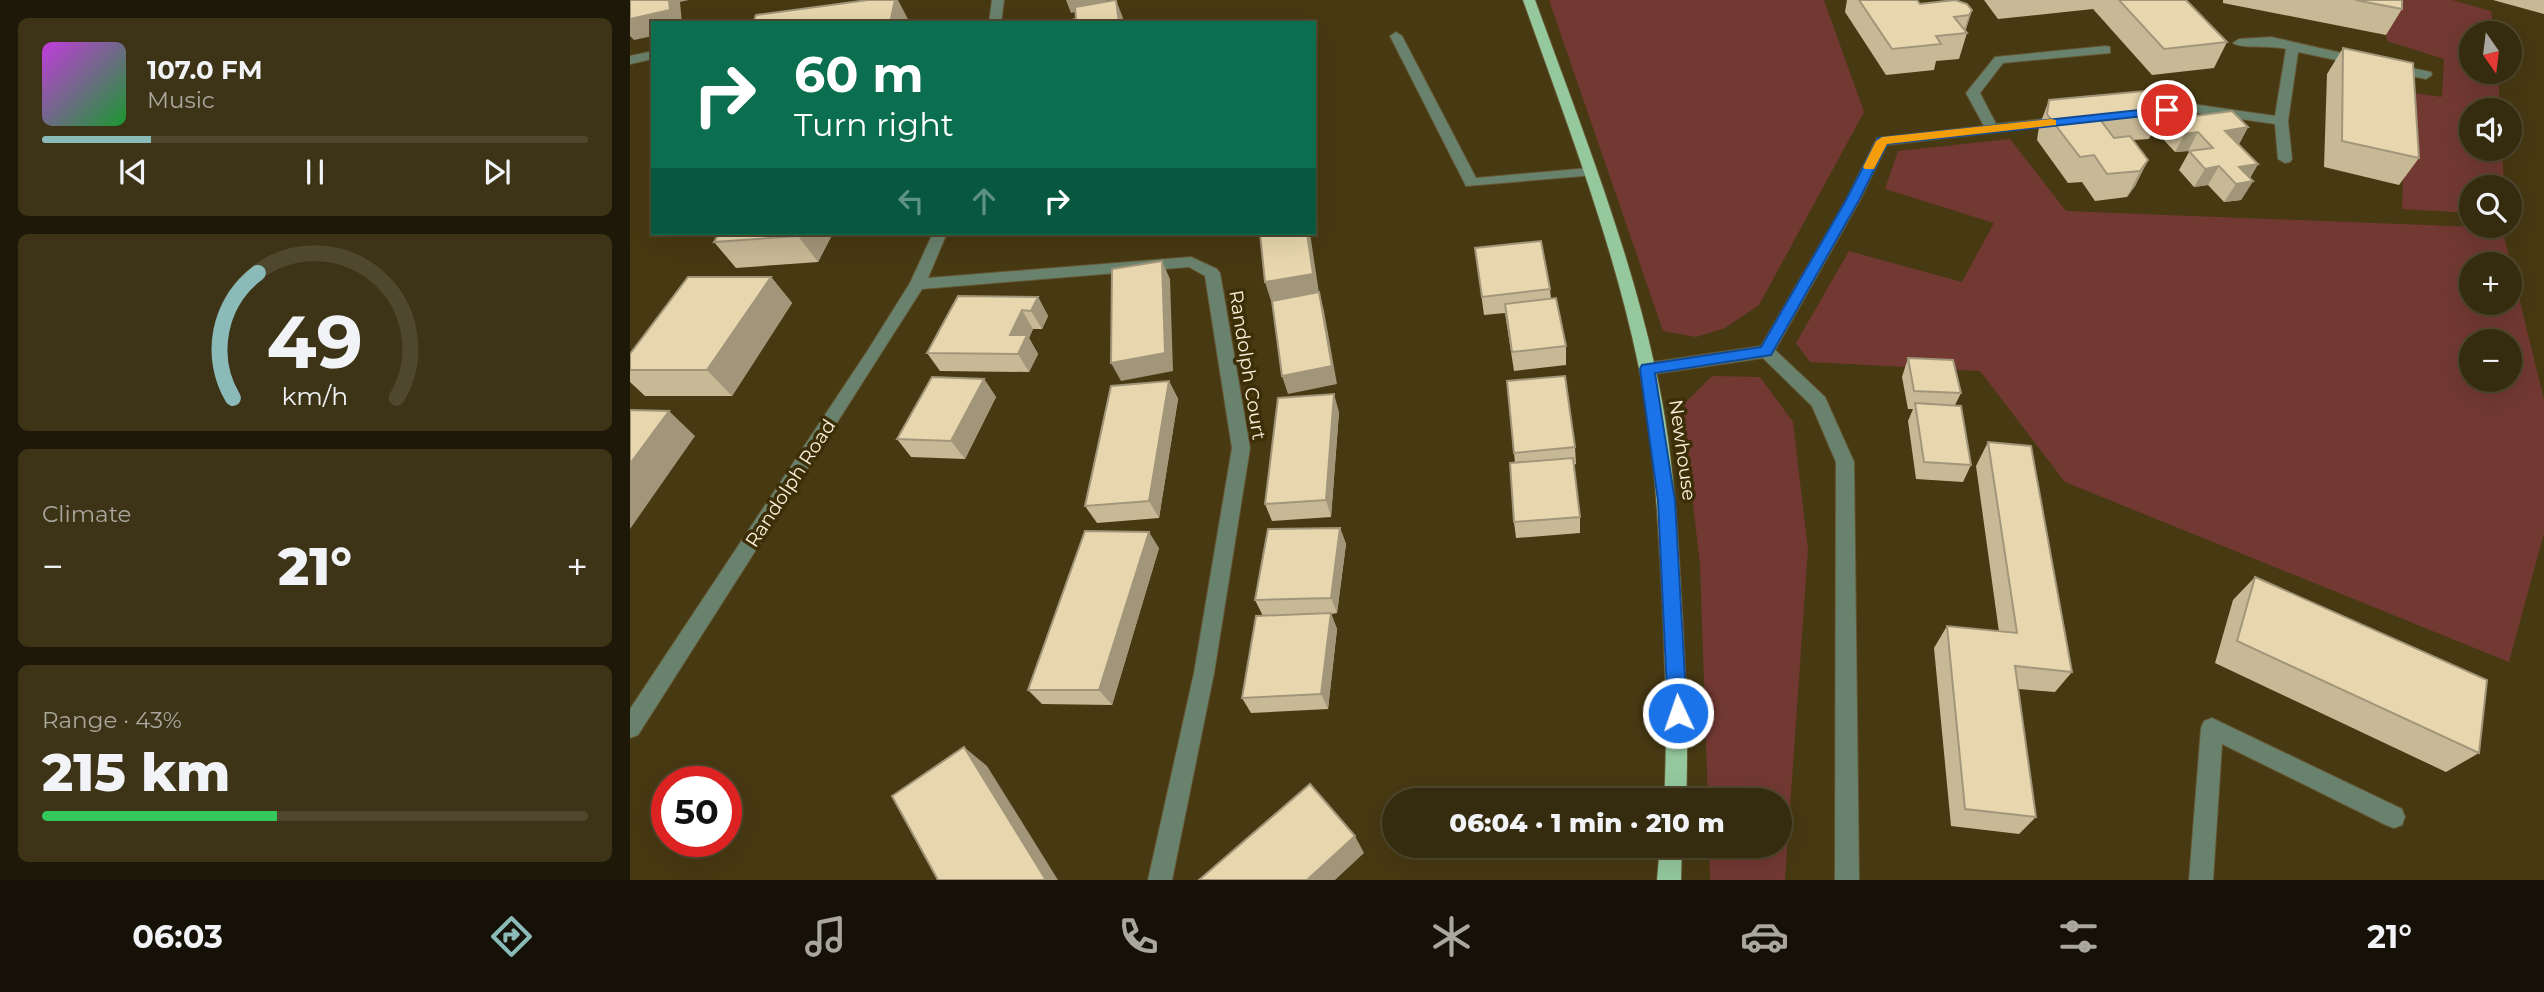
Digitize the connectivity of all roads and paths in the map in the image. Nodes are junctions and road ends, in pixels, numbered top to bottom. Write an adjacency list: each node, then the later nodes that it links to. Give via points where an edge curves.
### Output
1 (998, 0): 3 (street)
2 (1529, 0): 16 (main road, Newhouse)
3 (995, 21)
4 (1396, 36): 16 (street, via 1471,183)
5 (2239, 43): 6 (street, via 2271,41)
6 (2293, 47): 10 (street); 13 (street)
7 (2106, 50): 14 (street, via 1999,60 1973,93)
8 (651, 55): 9 (street)
9 (630, 60)
10 (2426, 75)
11 (2125, 115): 13 (street, via 2192,108)
12 (2072, 121): 14 (street)
13 (2281, 121): 15 (street)
14 (1992, 129): 19 (street, via 1882,141)
15 (2285, 159)
16 (1590, 172): 20 (main road, Newhouse)
17 (939, 235): 18 (street, Randolph Road)
18 (917, 284): 21 (street, Randolph Road); 25 (street, Randolph Court, via 1191,262 1212,273 1241,448 1204,673)
19 (1766, 351): 20 (street); 27 (street, via 1819,402 1844,462)
20 (1647, 369): 22 (main road, Newhouse, via 1667,501 1679,739)
21 (630, 728)
22 (1676, 788)
23 (2394, 817): 28 (street, via 2212,728)
24 (1670, 858): 26 (main road)
25 (1160, 880)
26 (1669, 880)
27 (1847, 880)
28 (2201, 880)

